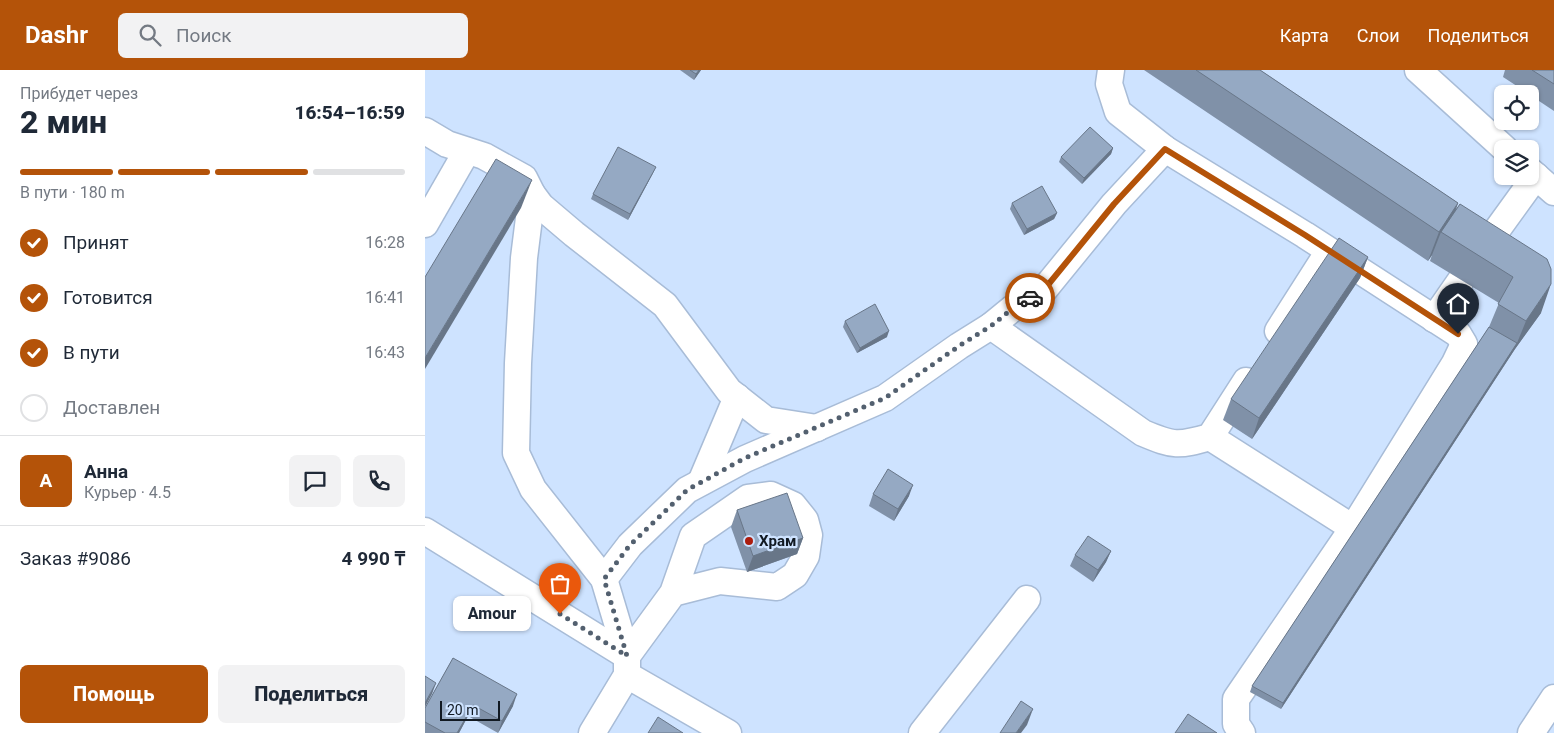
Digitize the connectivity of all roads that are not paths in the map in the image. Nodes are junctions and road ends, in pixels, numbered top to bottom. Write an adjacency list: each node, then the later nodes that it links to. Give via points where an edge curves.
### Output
1 (1111, 70): 5 (street, via 1109,84 1118,112)
2 (1418, 70): 4 (street)
3 (425, 132): 6 (street)
4 (1495, 140)
5 (1165, 149): 10 (street); 14 (street, via 1114,204 1043,291 1013,308)
6 (467, 151): 8 (street, via 484,156 524,178); 9 (street)
7 (1540, 180): 11 (street)
8 (532, 194): 15 (street, via 574,234 665,305 729,391); 21 (street, via 524,258 516,453 533,489)
9 (425, 224)
10 (1329, 251): 13 (street); 17 (street)
11 (1481, 252)
12 (1461, 280): 13 (street)
13 (1434, 319): 19 (street, via 1458,334 1464,344)
14 (991, 326): 16 (street, via 885,398); 17 (street, via 1143,433 1169,444 1187,444)
15 (737, 397): 16 (street, via 765,420); 18 (street)
16 (818, 428): 18 (street, via 745,458)
17 (1210, 437): 19 (street)
18 (701, 482): 21 (street, via 687,490 630,545)
19 (1353, 528): 29 (street, via 1237,700 1236,724)
20 (425, 531): 24 (street)
21 (604, 579): 24 (street)
22 (673, 593): 22 (street, via 693,536 748,498 771,495 793,505 805,520 809,535 807,556 795,576 777,587 720,581); 24 (street)
23 (1027, 599): 28 (street)
24 (627, 666): 26 (street); 27 (street)
25 (1554, 698): 30 (street)
26 (592, 733)
27 (728, 733)
28 (922, 733)
29 (1242, 733)
30 (1531, 733)

